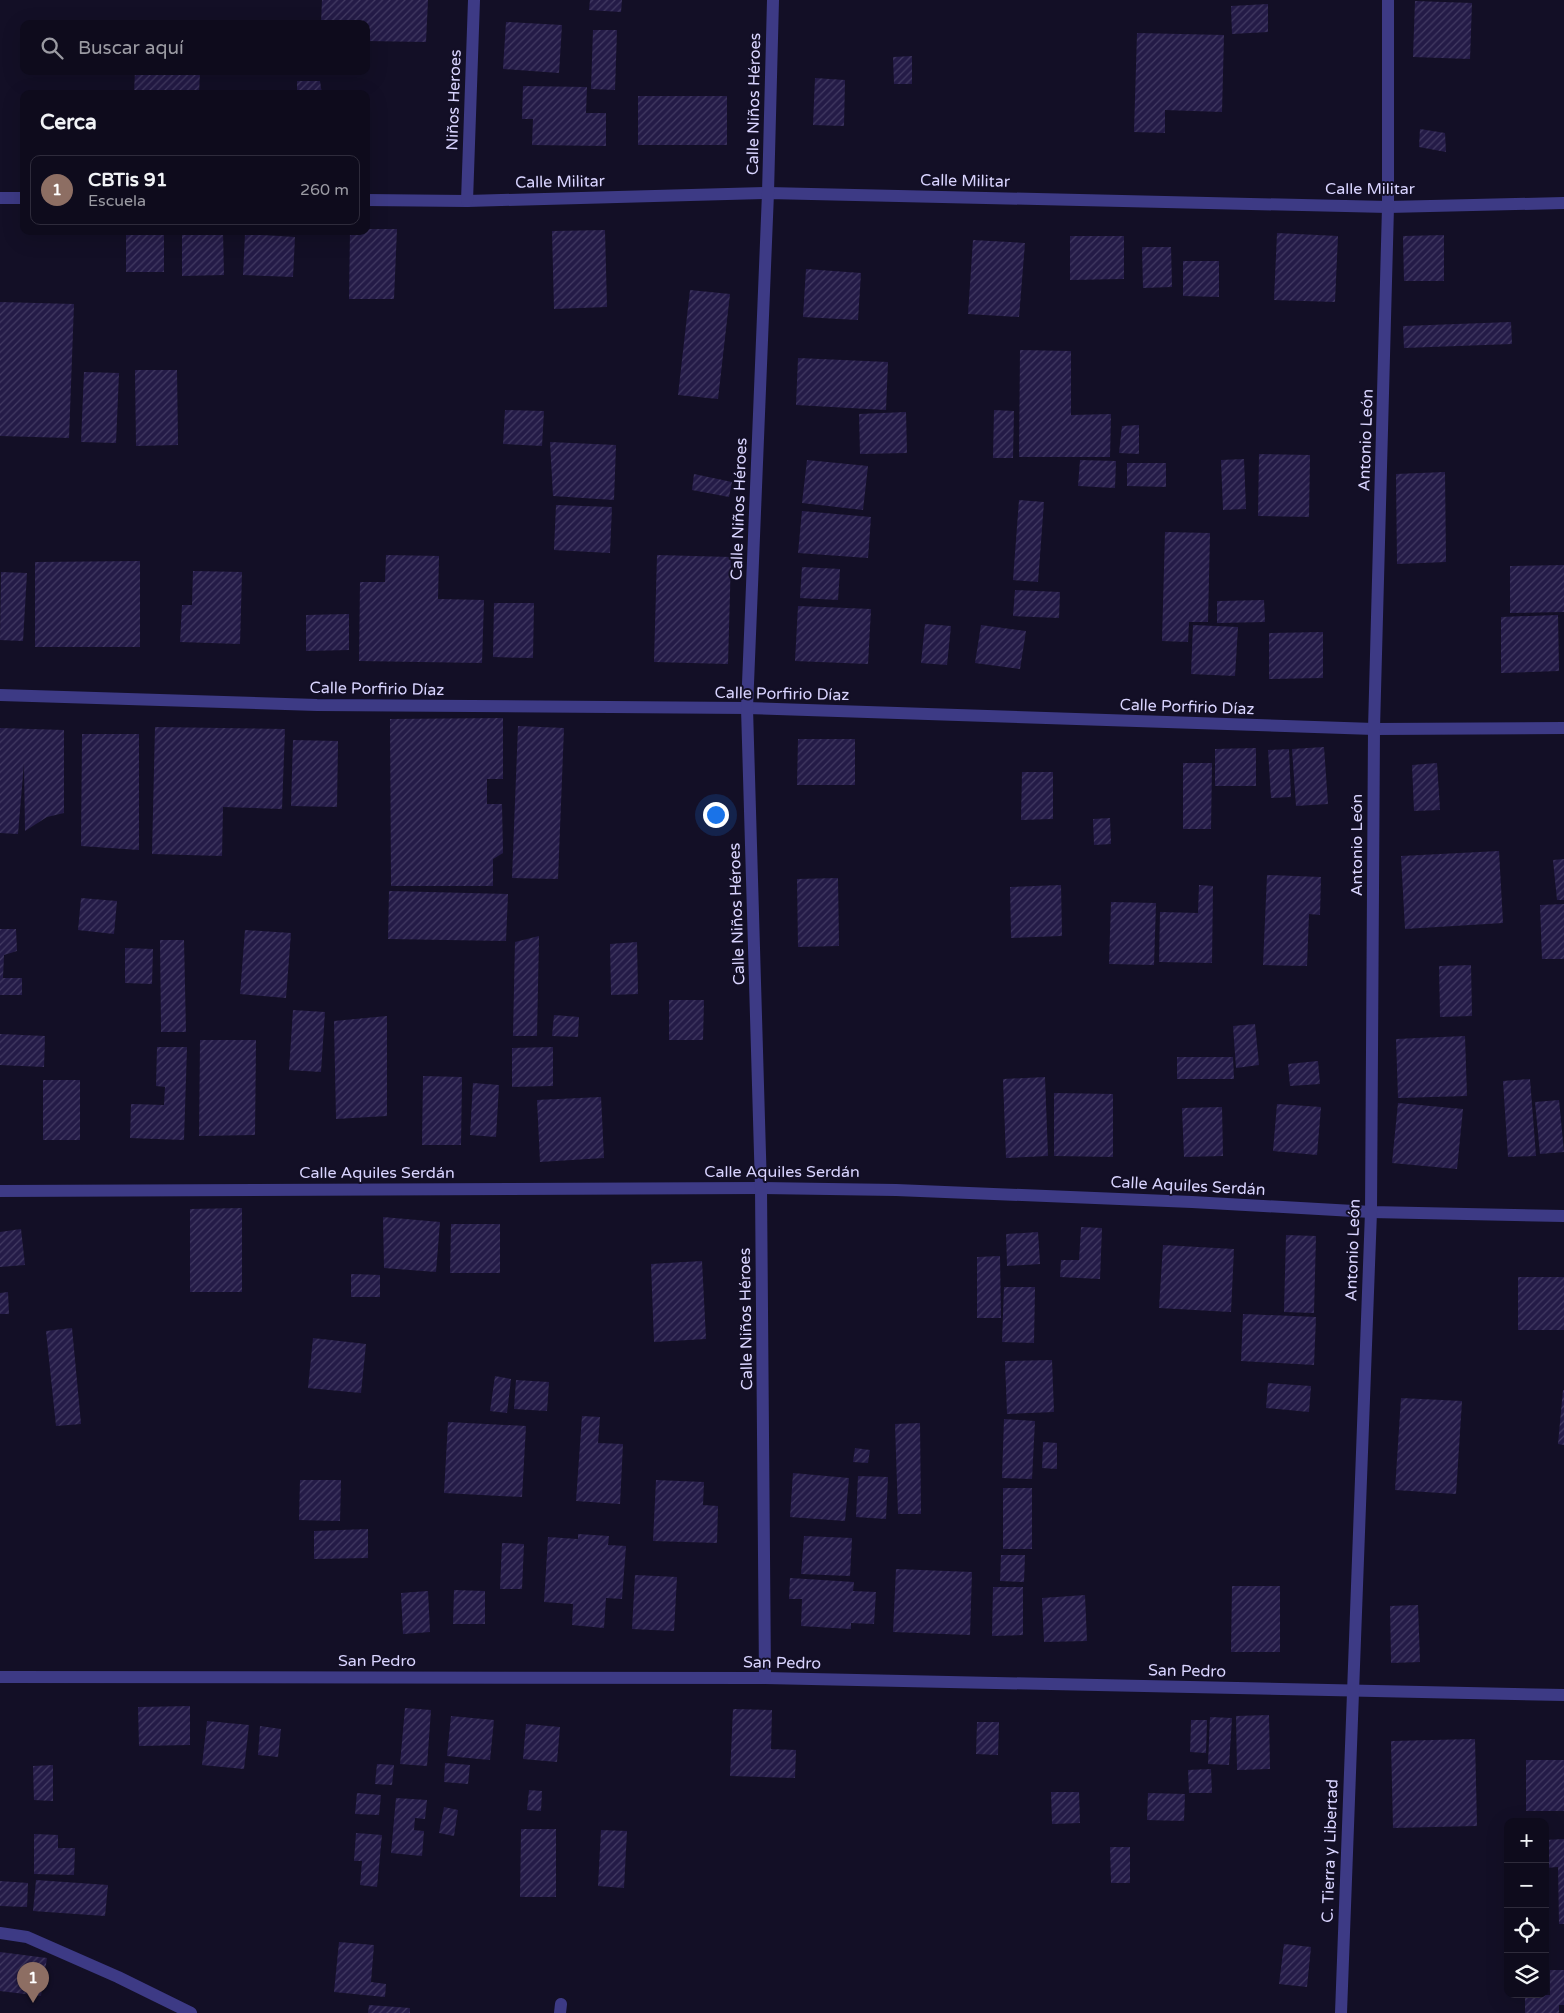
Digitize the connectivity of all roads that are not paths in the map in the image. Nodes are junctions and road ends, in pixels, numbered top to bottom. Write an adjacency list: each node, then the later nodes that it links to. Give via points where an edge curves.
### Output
1 (474, 0): 8 (street, Niños Heroes)
2 (773, 0): 4 (street, Calle Niños Héroes)
3 (1388, 0): 10 (street, Antonio León)
4 (768, 193): 8 (street, Calle Militar); 10 (street, Calle Militar); 12 (street, Calle Niños Héroes)
5 (0, 198): 6 (street)
6 (20, 198)
7 (370, 200): 8 (street, Calle Militar)
8 (467, 201)
9 (1564, 202): 10 (street, Calle Militar)
10 (1388, 207): 14 (street, Antonio León)
11 (0, 695): 12 (street, Calle Porfirio Díaz, via 317,705)
12 (747, 708): 14 (street, Calle Porfirio Díaz); 15 (street, Calle Niños Héroes)
13 (1564, 728): 14 (street, Calle Porfirio Díaz)
14 (1374, 729): 17 (street, Antonio León)
15 (761, 1188): 16 (street, Calle Aquiles Serdán); 17 (street, Calle Aquiles Serdán, via 896,1190); 20 (street, Calle Niños Héroes)
16 (0, 1191)
17 (1371, 1212): 18 (street, Calle Aquiles Serdán); 21 (street, Antonio León)
18 (1564, 1216)
19 (0, 1677): 20 (street, San Pedro)
20 (766, 1678): 21 (street, San Pedro)
21 (1352, 1690): 22 (street, San Pedro); 25 (street, C. Tierra y Libertad)
22 (1564, 1695)
23 (0, 1933): 24 (street, via 27,1937)
24 (191, 2013)
25 (1341, 2013)

